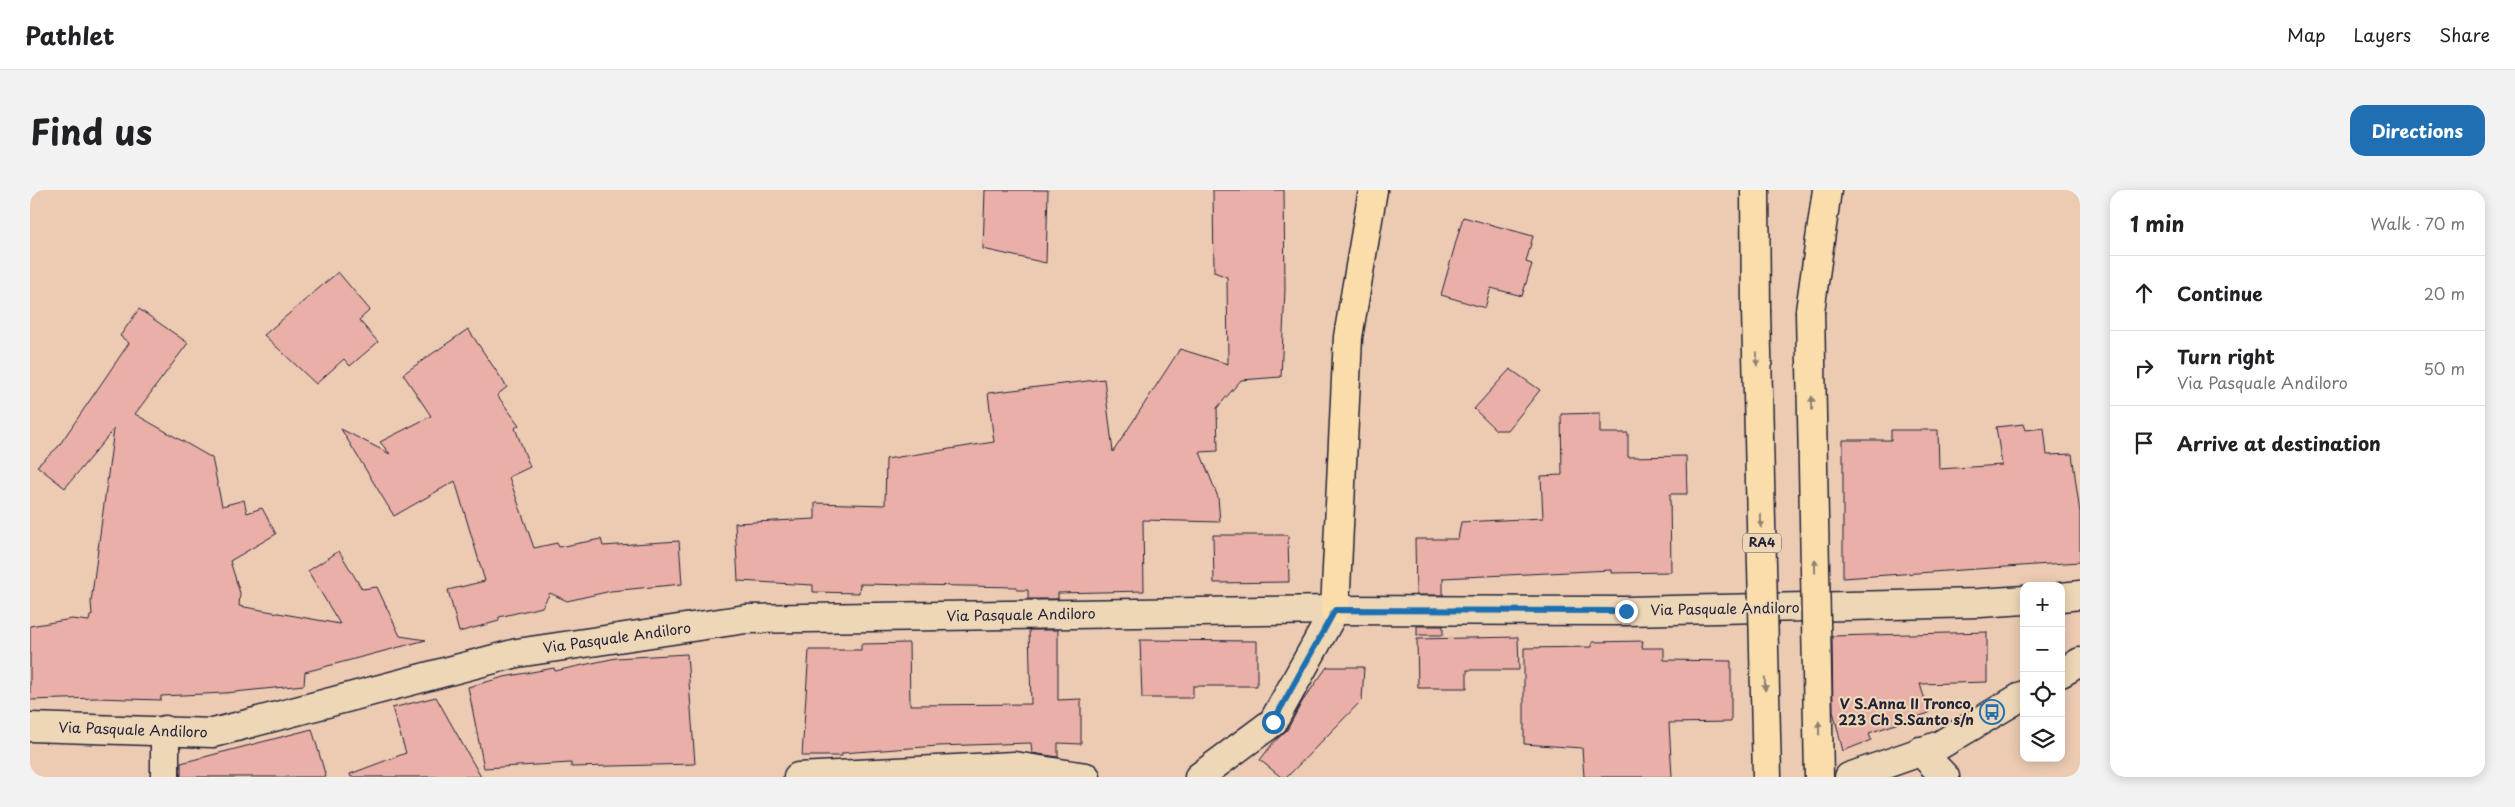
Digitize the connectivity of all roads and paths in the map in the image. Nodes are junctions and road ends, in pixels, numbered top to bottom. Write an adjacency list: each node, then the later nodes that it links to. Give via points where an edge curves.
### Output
1 (1373, 190): 11 (highway, via 1348,336)
2 (1742, 190): 6 (highway)
3 (1756, 190): 6 (highway, RA4)
4 (1809, 190): 7 (highway)
5 (1827, 190): 7 (highway)
6 (1756, 261): 22 (highway, RA4, one-way to 22, bridge)
7 (1810, 311): 23 (highway, one-way to 7, bridge)
8 (2080, 595): 9 (street)
9 (2065, 597)
10 (2020, 600): 11 (street, Via Pasquale Andiloro, via 1626,611)
11 (1335, 610): 16 (street, Via Pasquale Andiloro, via 746,619 517,652 213,733); 21 (street, via 1273,722)
12 (2080, 662): 13 (street)
13 (2063, 672)
14 (2020, 697): 17 (street, via 1940,744)
15 (30, 727): 16 (street, Via Pasquale Andiloro)
16 (165, 730): 18 (street)
17 (1920, 751): 24 (street); 25 (street)
18 (166, 777)
19 (798, 777): 20 (street, via 1014,766)
20 (1086, 777)
21 (1198, 777)
22 (1767, 777)
23 (1819, 777)
24 (1849, 777)
25 (1945, 777)

